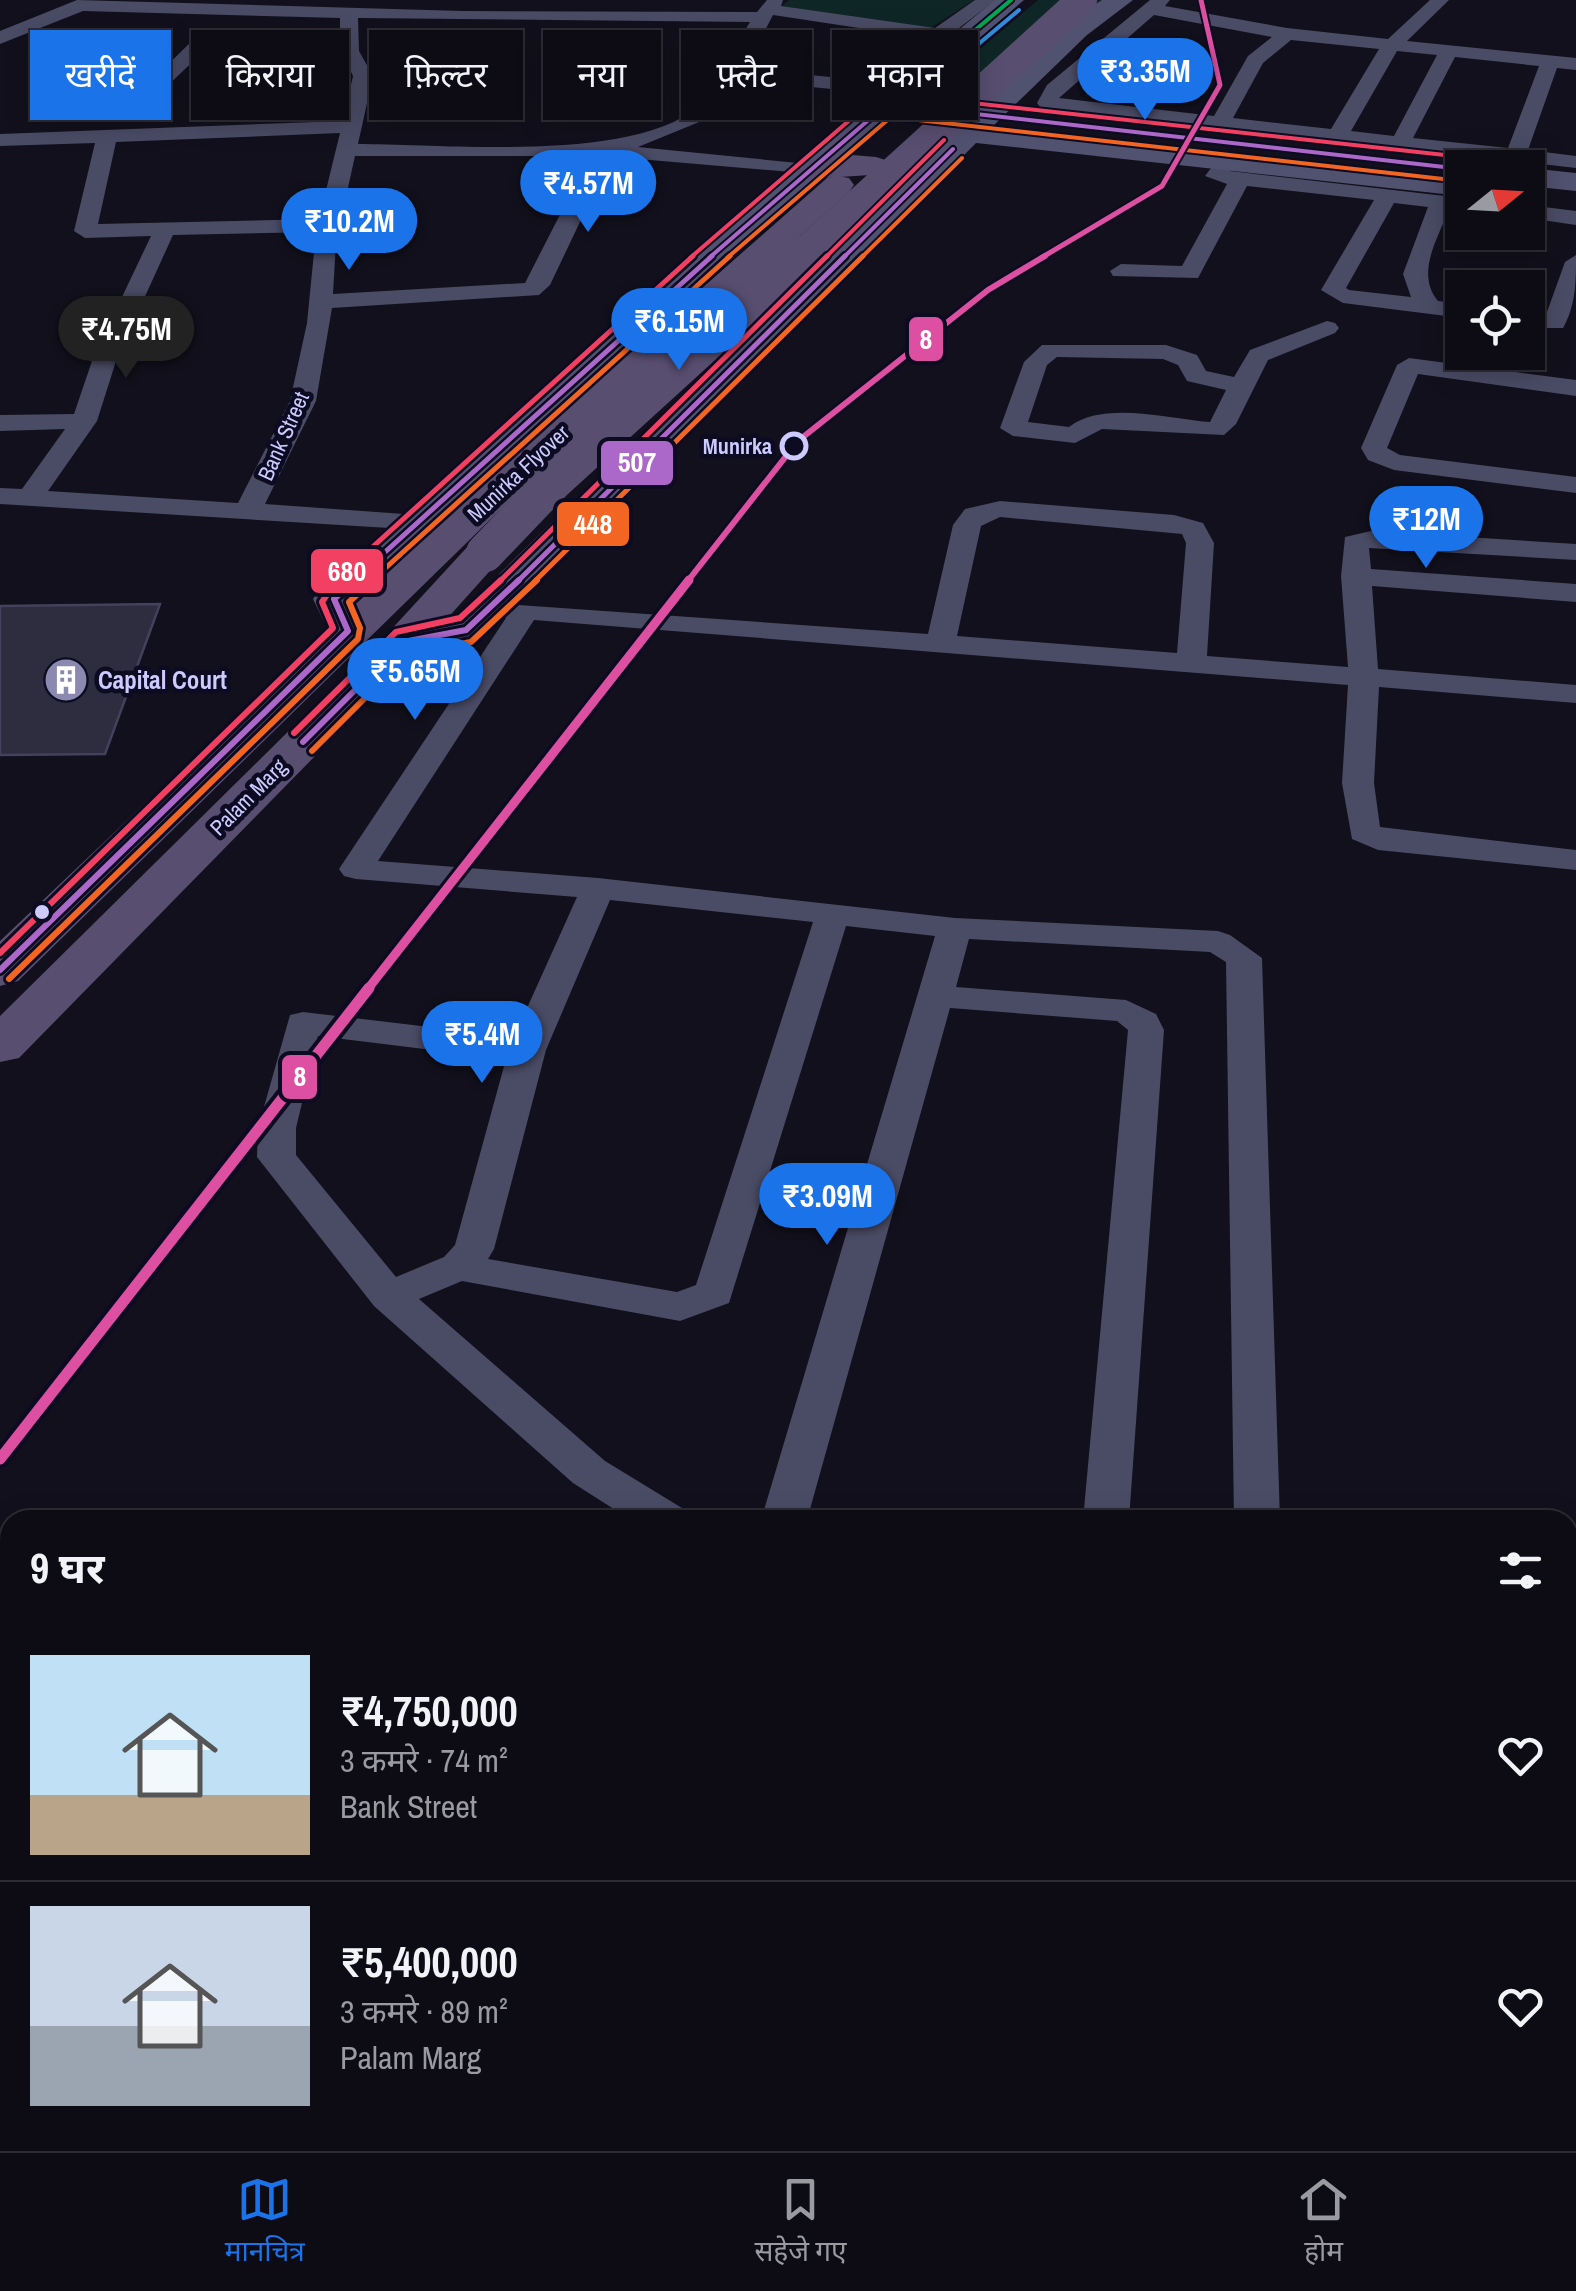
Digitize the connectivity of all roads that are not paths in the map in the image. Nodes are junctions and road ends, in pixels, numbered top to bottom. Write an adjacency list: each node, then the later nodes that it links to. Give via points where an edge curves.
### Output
1 (987, 0): 12 (street)
2 (1011, 0): 13 (main road)
3 (1050, 0): 72 (main road, Munirka Flyover)
4 (1082, 0): 78 (main road, Munirka Flyover, bridge, via 553,482)
5 (1120, 0): 29 (main road, via 1078,29)
6 (1440, 0): 17 (street)
7 (86, 2): 9 (street); 15 (street)
8 (1155, 4): 14 (street); 24 (street, via 1046,100)
9 (354, 6): 10 (street); 16 (street, Bank Street)
10 (768, 9): 11 (street)
11 (910, 30)
12 (957, 30)
13 (961, 30)
14 (1288, 34): 17 (street); 20 (street)
15 (0, 38)
16 (349, 42): 32 (street, Bank Street, via 364,74)
17 (1390, 47): 18 (street); 30 (street)
18 (1448, 52): 21 (street); 34 (street)
19 (191, 53): 23 (street)
20 (1255, 60): 24 (street); 28 (street)
21 (1550, 62): 22 (street); 37 (street)
22 (1576, 64)
23 (171, 72)
24 (1170, 118): 28 (street)
25 (687, 120): 35 (street)
26 (869, 120): 43 (main road)
27 (951, 120): 29 (main road)
28 (1220, 122): 30 (street)
29 (976, 126): 39 (main road); 44 (main road)
30 (1338, 133): 34 (street)
31 (112, 134): 32 (street); 33 (street); 54 (street, via 84,230)
32 (349, 139): 35 (street); 53 (street, Bank Street)
33 (0, 140)
34 (1400, 141): 36 (street)
35 (610, 150): 43 (street); 57 (street, via 590,173 531,290)
36 (1445, 150)
37 (1526, 150)
38 (1445, 158): 39 (main road, via 1329,144)
39 (1237, 163): 42 (main road); 46 (street); 47 (main road); 56 (street, via 1190,273)
40 (1576, 165): 41 (main road)
41 (1545, 166)
42 (1445, 169)
43 (808, 170): 44 (main road, via 876,166 896,170); 72 (main road, via 625,331)
44 (913, 186): 76 (main road)
45 (1545, 195): 49 (main road)
46 (1387, 196): 48 (street); 58 (street, via 1333,290)
47 (1445, 196)
48 (1445, 198)
49 (1576, 198)
50 (1545, 214): 52 (street)
51 (1445, 217): 58 (street, via 1414,274)
52 (1576, 218)
53 (329, 225): 54 (street); 57 (street, Bank Street)
54 (164, 230): 66 (street)
55 (1576, 262): 60 (street)
56 (1121, 270)
57 (320, 302): 71 (street, Bank Street, via 299,412)
58 (1431, 308): 59 (street)
59 (1445, 310)
60 (1566, 324)
61 (1327, 328): 64 (street, via 1259,354)
62 (1416, 339): 63 (street)
63 (1409, 365): 65 (street); 68 (street, via 1377,454 1394,462)
64 (1241, 386): 64 (street, via 1223,424 1210,430 1098,421 1070,436 1012,426 1036,362 1052,350 1166,352 1188,360 1196,376)
65 (1576, 388)
66 (84, 421): 67 (street); 70 (street)
67 (0, 423)
68 (1576, 484)
69 (0, 496): 70 (street)
70 (30, 497): 71 (street)
71 (249, 508): 72 (street)
72 (431, 533): 77 (main road, Munirka Flyover)
73 (1576, 552): 74 (street, via 1371,539 1355,544)
74 (1354, 576): 75 (street); 81 (street)
75 (1576, 593)
76 (508, 610): 78 (main road, via 466,630); 79 (street); 84 (street, via 356,869)
77 (348, 631): 87 (main road, Palam Marg)
78 (404, 642): 89 (main road, Palam Marg)
79 (940, 644): 80 (street); 80 (street, via 967,525 975,515 1000,509 1193,529 1200,543)
80 (1192, 664): 81 (street)
81 (1364, 678): 82 (street); 83 (street, via 1358,783 1360,822 1368,836)
82 (1576, 694)
83 (1576, 860)
84 (598, 888): 85 (street); 90 (street)
85 (832, 916): 86 (street); 91 (street, via 714,1293 680,1307)
86 (955, 928): 88 (street); 96 (street, via 1218,942 1244,958)
87 (0, 970)
88 (937, 996): 94 (street); 95 (street, via 1126,1011 1146,1030)
89 (0, 1046)
90 (527, 1050): 91 (street, via 474,1250); 92 (street, via 303,1024 276,1157)
91 (458, 1266): 92 (street)
92 (389, 1296): 93 (street, via 589,1472)
93 (650, 1510)
94 (787, 1510)
95 (1107, 1510)
96 (1257, 1510)

